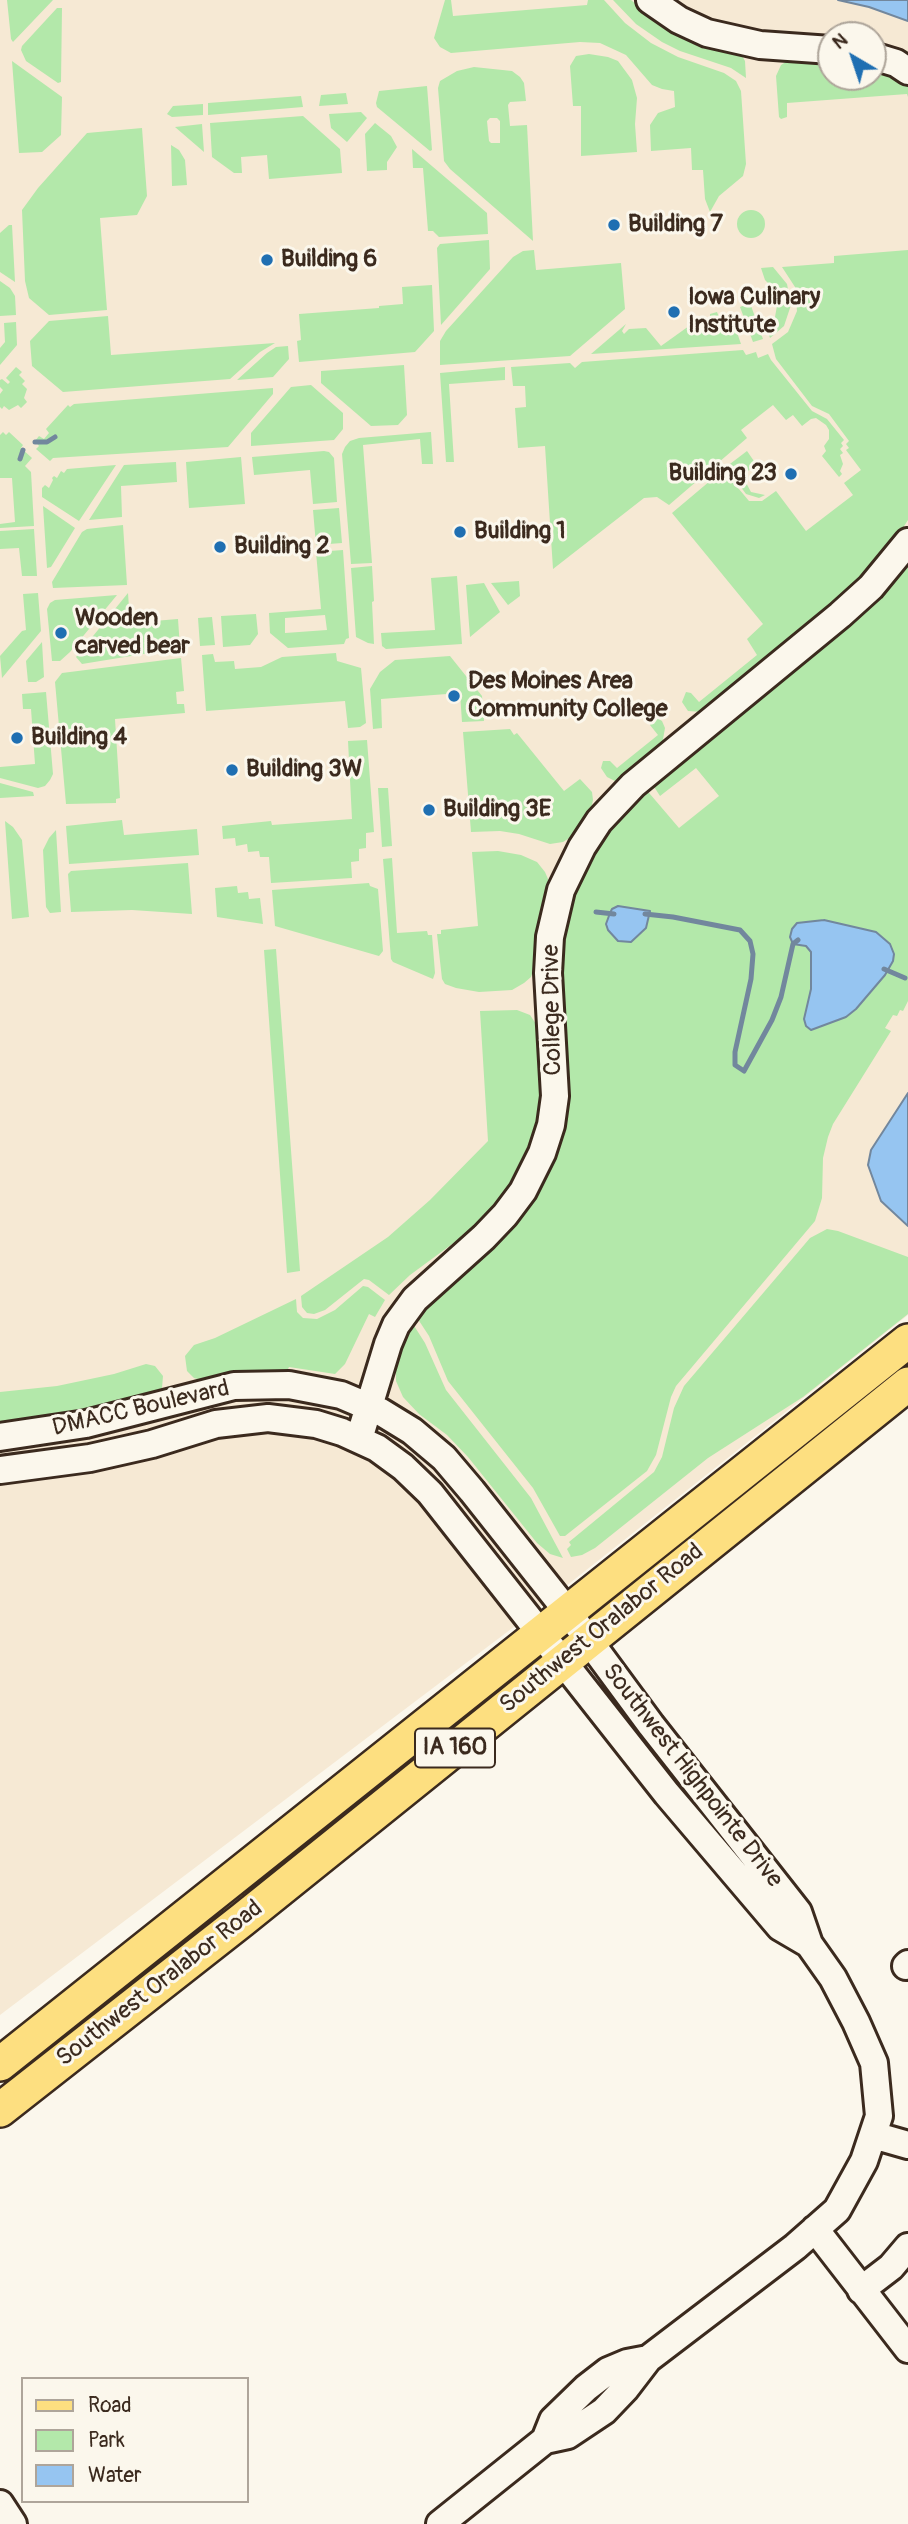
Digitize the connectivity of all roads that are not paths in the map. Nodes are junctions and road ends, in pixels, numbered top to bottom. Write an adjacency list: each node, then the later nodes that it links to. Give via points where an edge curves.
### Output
1 (650, 0): 2 (street, via 678,20 708,33 760,45)
2 (817, 49)
3 (887, 60): 4 (street)
4 (908, 71)
5 (908, 542): 8 (street, College Drive, via 872,587 633,785 582,847 552,921 548,974 555,1096 542,1153 530,1180 505,1215 415,1299 396,1325)
6 (908, 1341): 12 (main road, Southwest Oralabor Road / IA 160)
7 (908, 1384): 14 (main road, Southwest Oralabor Road / IA 160)
8 (369, 1406): 9 (street, DMACC Boulevard, via 341,1395 289,1385 234,1385 86,1424); 10 (street, College Drive); 12 (street, DMACC Boulevard, via 412,1431 444,1458)
9 (0, 1437)
10 (359, 1439): 11 (street, DMACC Boulevard, via 294,1420 240,1420 90,1458); 13 (street, DMACC Boulevard, via 397,1462 430,1493)
11 (0, 1470)
12 (567, 1611): 13 (main road, Southwest Oralabor Road / IA 160); 14 (street, Southwest Highpointe Drive)
13 (540, 1633): 15 (street, Southwest Highpointe Drive); 17 (main road, Southwest Oralabor Road / IA 160)
14 (588, 1640): 15 (main road, Southwest Oralabor Road / IA 160); 16 (street, Southwest Highpointe Drive, via 797,1912)
15 (563, 1661): 16 (street, Southwest Highpointe Drive, via 780,1927); 18 (main road, Southwest Oralabor Road / IA 160)
16 (809, 1944): 19 (street, Southwest Highpointe Drive, via 833,1978 874,2063)
17 (0, 2064)
18 (0, 2110)
19 (876, 2126): 20 (street); 21 (street, via 864,2161 837,2210)
20 (908, 2145)
21 (815, 2229): 23 (street); 27 (street, via 648,2359 604,2411 568,2435 545,2440)
22 (908, 2247): 23 (street)
23 (861, 2290): 24 (street)
24 (908, 2349)
25 (0, 2504): 26 (street)
26 (13, 2524)
27 (440, 2524)

